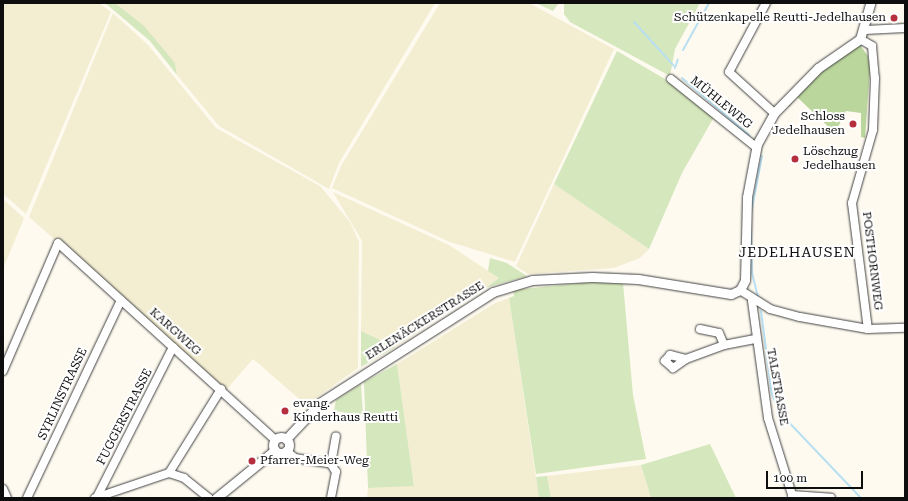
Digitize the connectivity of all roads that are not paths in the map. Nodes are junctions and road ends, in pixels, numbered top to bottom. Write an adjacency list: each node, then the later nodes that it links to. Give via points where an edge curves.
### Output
1 (766, 3): 7 (street, via 729,72)
2 (870, 3): 4 (street)
3 (905, 28): 4 (street)
4 (865, 30): 5 (street)
5 (860, 39): 7 (street, via 818,68); 14 (street, POSTHORNWEG, via 872,46 875,78 872,130 852,203)
6 (670, 79): 8 (street, MÜHLEWEG)
7 (774, 113): 8 (street)
8 (756, 147): 9 (street, via 747,197 745,280)
9 (740, 290): 11 (street); 22 (street, ERLENÄCKERSTRASSE, via 731,294 612,277 532,280 478,300 321,402)
10 (121, 300): 17 (street, KARGWEG); 19 (street, KARGWEG, via 58,244); 32 (street, SYRLINSTRASSE)
11 (752, 301): 14 (street, via 800,317); 15 (street, TALSTRASSE)
12 (905, 328): 14 (street)
13 (700, 329): 16 (street, via 719,333)
14 (868, 329)
15 (756, 339): 16 (street); 29 (street, TALSTRASSE, via 768,418)
16 (724, 345): 18 (street)
17 (174, 348): 20 (street, KARGWEG); 30 (street, FUGGERSTRASSE)
18 (686, 359)
19 (3, 371)
20 (221, 389): 23 (street, KARGWEG); 27 (street)
21 (336, 436): 26 (street)
22 (286, 439): 23 (street); 25 (street)
23 (275, 440): 24 (street)
24 (275, 450): 25 (street); 33 (street)
25 (286, 451): 26 (street, via 295,458)
26 (331, 464): 34 (street, via 336,472)
27 (169, 473): 30 (street); 33 (street, via 184,478)
28 (3, 489): 31 (street)
29 (793, 496): 35 (street)
30 (96, 497)
31 (7, 498)
32 (27, 498)
33 (214, 498)
34 (331, 498)
35 (831, 498)

